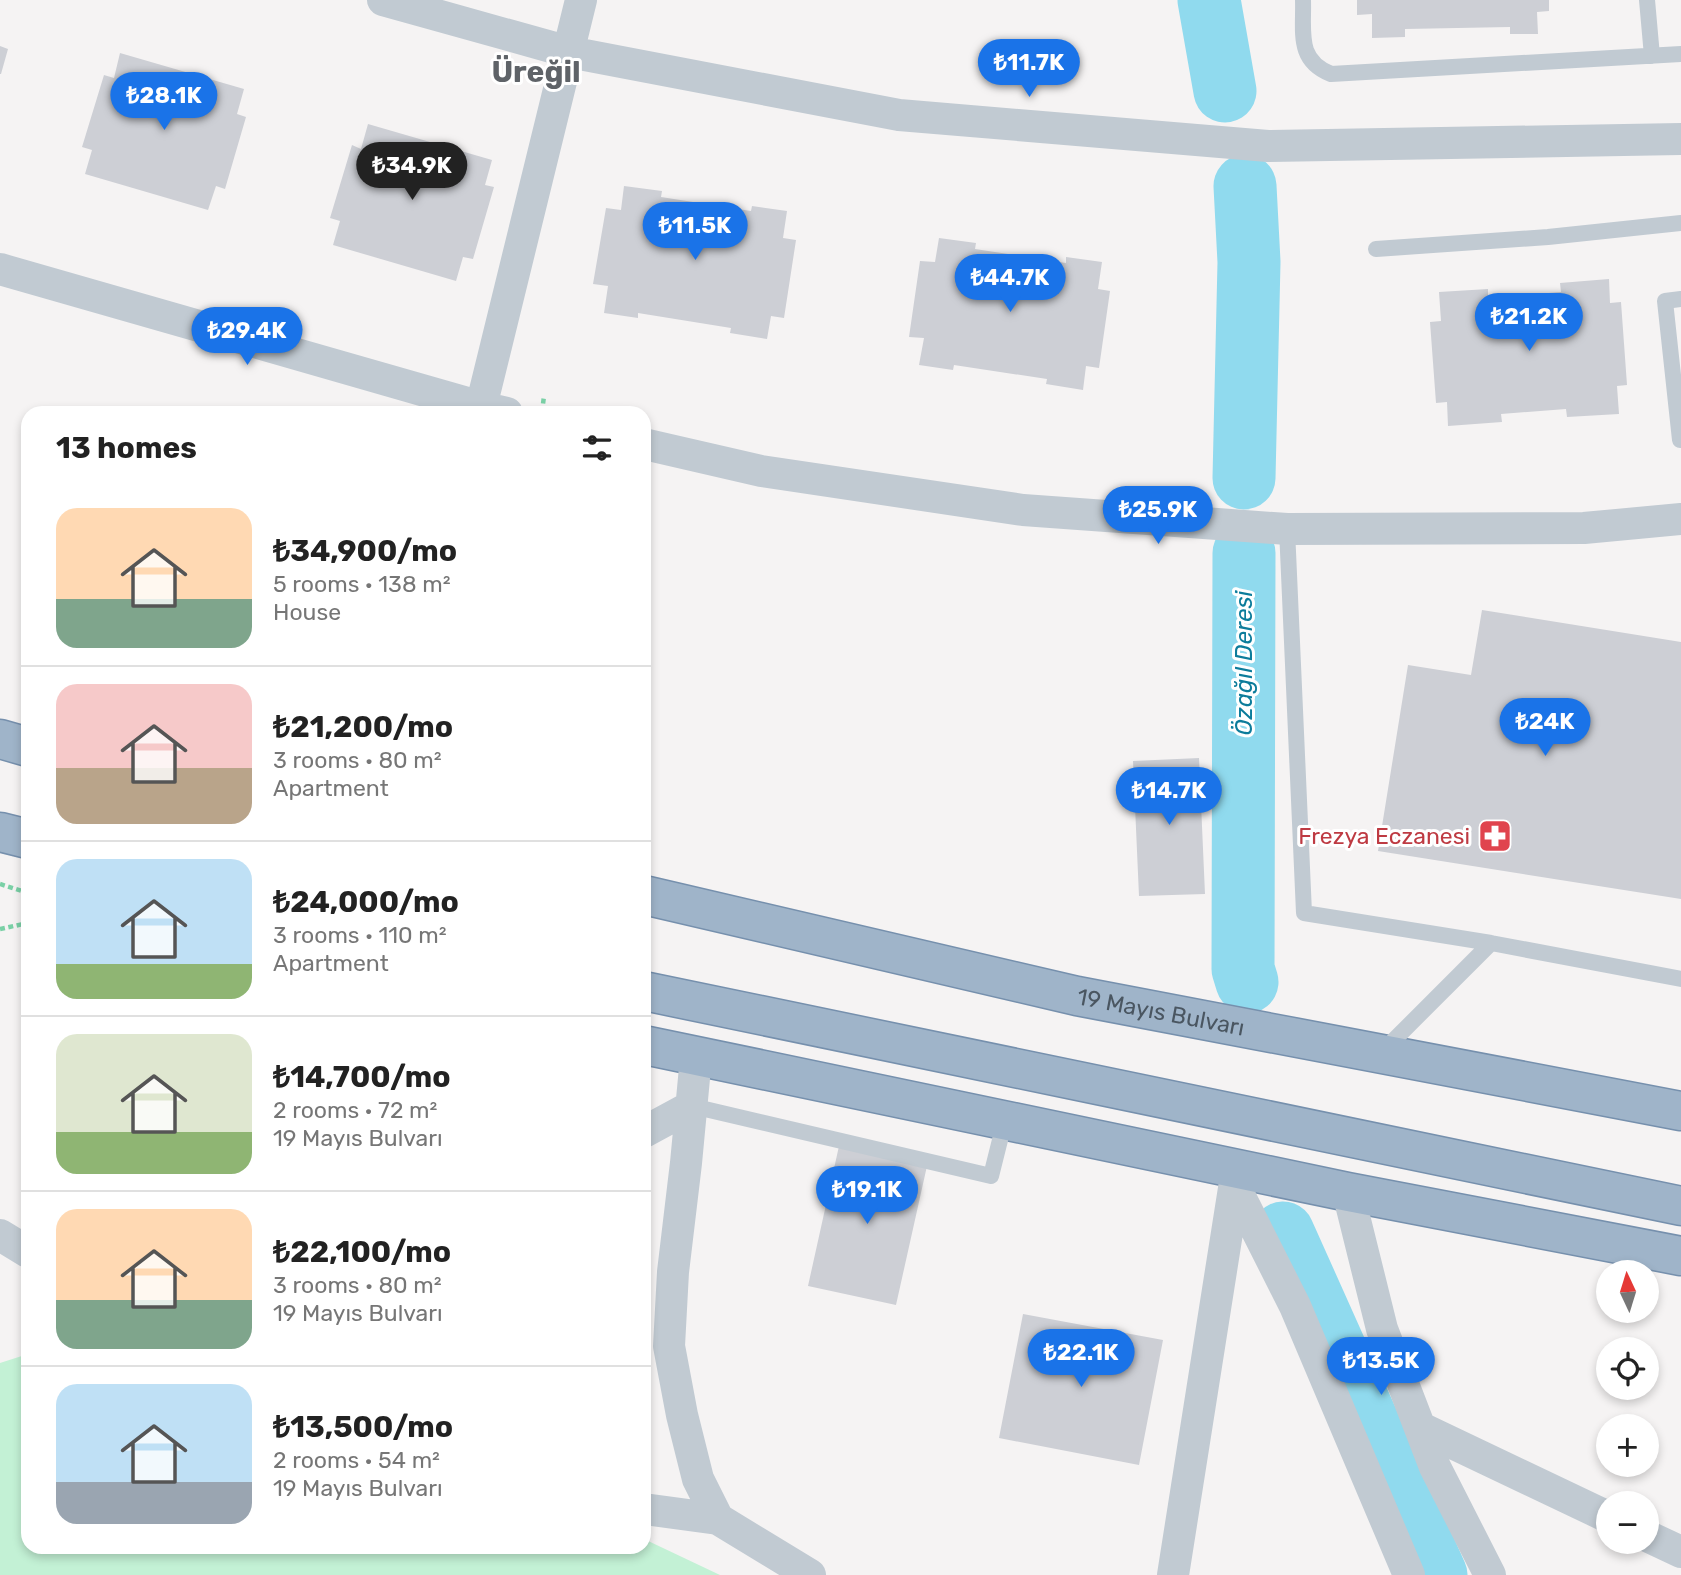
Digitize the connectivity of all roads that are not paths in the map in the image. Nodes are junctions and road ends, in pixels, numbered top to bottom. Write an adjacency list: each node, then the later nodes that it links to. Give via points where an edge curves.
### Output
1 (383, 0): 5 (street)
2 (581, 0): 5 (street)
3 (1303, 0): 7 (lane, via 1305,50 1310,61 1331,74)
4 (1647, 0): 7 (lane)
5 (569, 52): 8 (street, via 900,115 1255,145); 14 (street)
6 (1681, 54): 7 (lane)
7 (1652, 55)
8 (1681, 139)
9 (1681, 223): 10 (lane)
10 (1376, 250)
11 (0, 269): 13 (street)
12 (1681, 299): 15 (lane, via 1665,301)
13 (480, 406)
14 (495, 406)
15 (1680, 440)
16 (651, 446): 18 (street, via 761,471 1023,510)
17 (1681, 519): 18 (street, via 1584,528)
18 (1287, 529): 24 (lane, via 1304,913)
19 (0, 740): 20 (highway)
20 (21, 745)
21 (0, 832): 22 (highway)
22 (21, 837)
23 (651, 897): 28 (highway, 19 Mayıs Bulvarı, via 1077,996)
24 (1491, 943): 25 (lane); 28 (lane)
25 (1681, 979)
26 (651, 992): 30 (highway)
27 (651, 1047): 29 (highway)
28 (1380, 1054): 32 (highway, 19 Mayıs Bulvarı)
29 (696, 1057): 31 (street); 33 (highway)
30 (1140, 1094): 35 (highway); 38 (highway)
31 (692, 1106): 33 (lane, via 991,1176); 34 (street); 45 (street, via 669,1346 698,1479)
32 (1681, 1111)
33 (1004, 1120): 35 (highway)
34 (651, 1128)
35 (1059, 1131): 36 (highway)
36 (1236, 1177): 37 (highway); 49 (street); 50 (street)
37 (1348, 1192): 41 (highway); 42 (street, via 1382,1329)
38 (1681, 1206)
39 (0, 1235): 40 (street)
40 (21, 1248)
41 (1681, 1256)
42 (1421, 1428): 44 (street); 51 (street, via 1435,1467)
43 (651, 1510): 45 (street)
44 (1596, 1511)
45 (718, 1518): 48 (street)
46 (1659, 1542): 47 (street)
47 (1681, 1552)
48 (810, 1575)
49 (1173, 1575)
50 (1409, 1575)
51 (1490, 1575)

